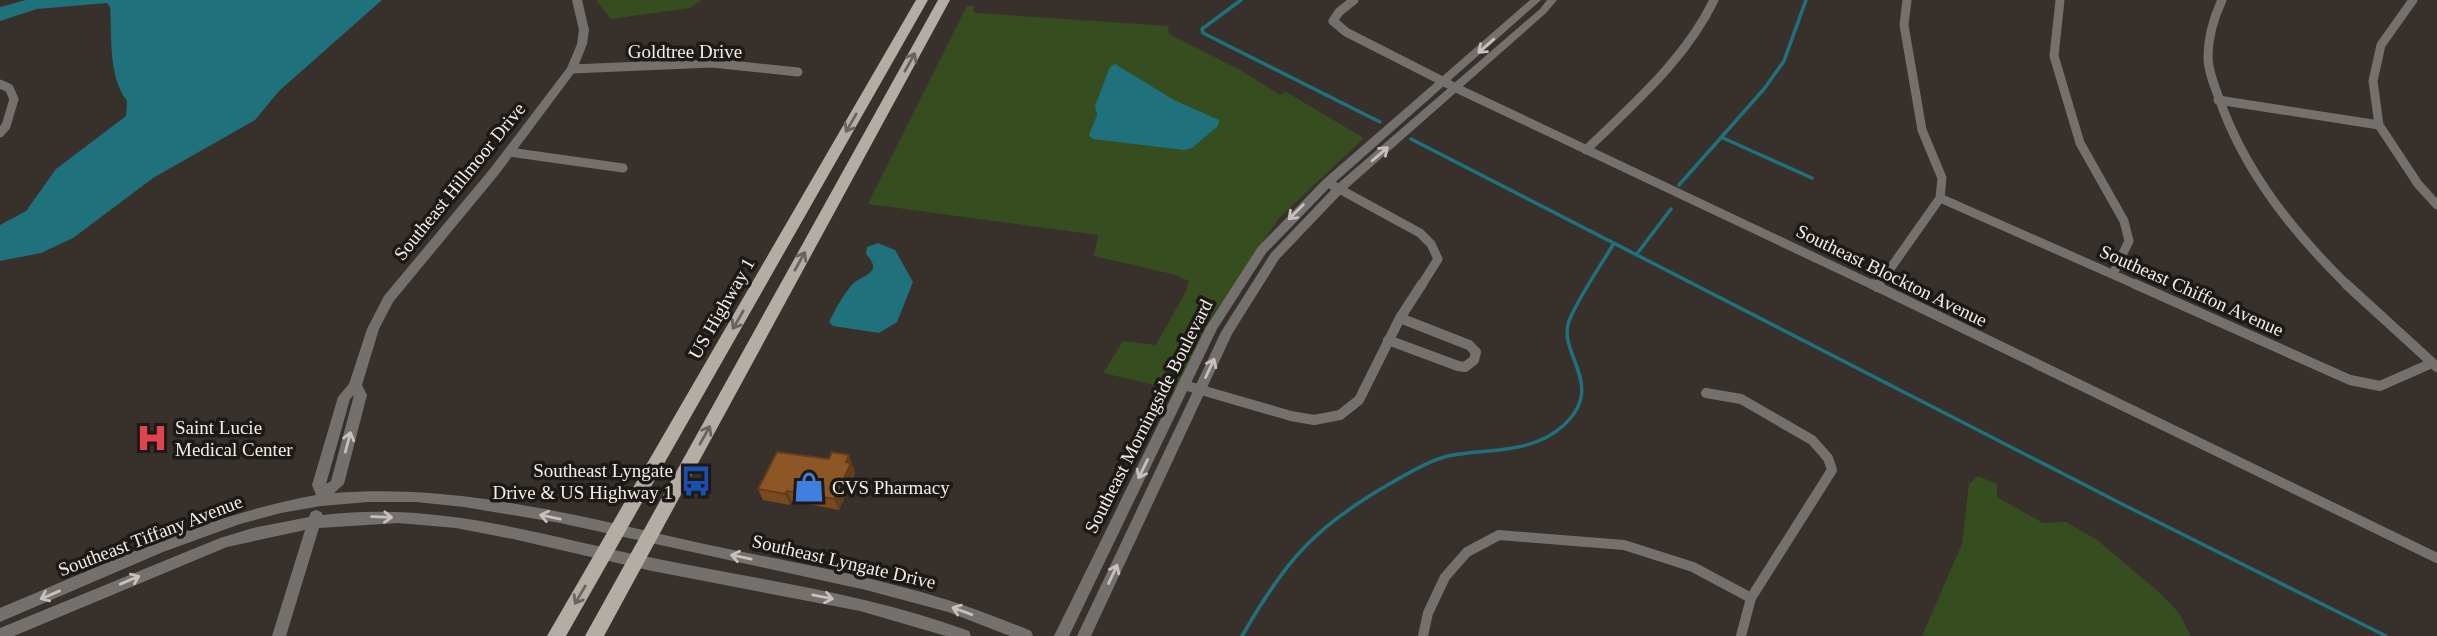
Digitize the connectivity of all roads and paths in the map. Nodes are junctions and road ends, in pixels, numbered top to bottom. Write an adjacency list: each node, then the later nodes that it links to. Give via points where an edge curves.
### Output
1 (577, 0): 12 (street, Southeast Hillmoor Drive, via 584,30)
2 (922, 0): 14 (main road, US Highway 1)
3 (944, 0): 18 (main road, one-way to 3)
4 (1354, 0): 16 (street, Southeast Blockton Avenue, via 1333,21)
5 (1536, 0): 16 (street, Southeast Morningside Boulevard, one-way to 16)
6 (1552, 0): 16 (street, Southeast Morningside Boulevard)
7 (1714, 0): 23 (street, via 1665,71)
8 (1907, 0): 28 (street, via 1904,25 1922,130 1942,178)
9 (2060, 0): 31 (street, via 2054,56 2080,143 2124,221 2129,241)
10 (2222, 0): 19 (street, via 2214,16 2208,58)
11 (2413, 0): 21 (street, via 2381,45 2373,81)
12 (572, 69): 13 (street, Goldtree Drive, via 712,63); 24 (street, Southeast Hillmoor Drive)
13 (798, 72)
14 (876, 80): 17 (main road, US Highway 1); 18 (main road, via 880,93)
15 (0, 84): 22 (street, via 9,88 14,99)
16 (1450, 85): 23 (street, Southeast Blockton Avenue); 26 (street, Southeast Morningside Boulevard); 27 (street, Southeast Morningside Boulevard, one-way to 16)
17 (866, 97): 20 (main road, via 875,104); 44 (main road, US Highway 1, one-way to 44)
18 (890, 97): 20 (main road)
19 (2218, 100): 21 (street); 36 (street, via 2241,152 2286,217 2357,295)
20 (877, 122): 45 (main road, one-way to 20)
21 (2379, 125): 29 (street)
22 (0, 133)
23 (1586, 150): 33 (street, Southeast Blockton Avenue)
24 (509, 152): 25 (street); 40 (street, Southeast Hillmoor Drive, via 388,299 373,328 355,386 360,395 337,484)
25 (624, 168)
26 (1326, 183): 27 (street); 30 (street, Southeast Morningside Boulevard, one-way to 30, via 1274,235)
27 (1339, 189): 32 (street, Southeast Morningside Boulevard); 34 (street, via 1420,233 1438,258)
28 (1940, 198): 31 (street, Southeast Chiffon Avenue); 33 (street)
29 (2437, 205)
30 (1248, 270): 32 (street); 37 (street, Southeast Morningside Boulevard, via 1212,327)
31 (2113, 274): 36 (street, Southeast Chiffon Avenue, via 2350,380 2380,386)
32 (1262, 275): 38 (street, Southeast Morningside Boulevard, one-way to 32, via 1227,332)
33 (1877, 287): 47 (street, Southeast Blockton Avenue)
34 (1401, 318): 35 (street); 35 (street, via 1469,345 1476,352 1474,360 1458,366)
35 (1388, 340): 38 (street, via 1359,400 1340,415 1314,420 1291,416)
36 (2435, 365)
37 (1184, 385): 38 (street); 41 (street, Southeast Morningside Boulevard, one-way to 41)
38 (1200, 390): 42 (street, Southeast Morningside Boulevard)
39 (1706, 393): 49 (street, via 1741,399 1812,440 1832,470)
40 (323, 497): 43 (street, Southeast Hillmoor Drive); 44 (street, Southeast Tiffany Avenue, one-way to 40, via 446,498); 50 (street, Southeast Tiffany Avenue, one-way to 50, via 228,522)
41 (1124, 509): 42 (street); 57 (street, Southeast Morningside Boulevard)
42 (1141, 514): 58 (street, Southeast Morningside Boulevard, one-way to 42)
43 (314, 521): 46 (street, Southeast Tiffany Avenue, one-way to 46, via 375,517 456,522); 51 (street, Southeast Tiffany Avenue, one-way to 43, via 225,542); 52 (street, Southeast Hillmoor Drive)
44 (617, 531): 45 (street, Southeast Tiffany Avenue); 46 (main road, US Highway 1)
45 (649, 537): 48 (main road); 56 (street, Southeast Lyngate Drive, one-way to 45, via 934,602)
46 (604, 554): 48 (street, Southeast Tiffany Avenue); 53 (main road, US Highway 1, one-way to 53)
47 (2437, 558)
48 (636, 559): 54 (main road); 55 (street, Southeast Lyngate Drive, one-way to 55, via 832,599)
49 (1751, 598): 59 (street, via 1693,567 1624,545 1499,535 1467,552 1445,577); 60 (street)
50 (0, 615)
51 (0, 635)
52 (279, 636)
53 (556, 636)
54 (594, 636)
55 (964, 636)
56 (1026, 636)
57 (1060, 636)
58 (1084, 636)
59 (1423, 636)
60 (1741, 636)

